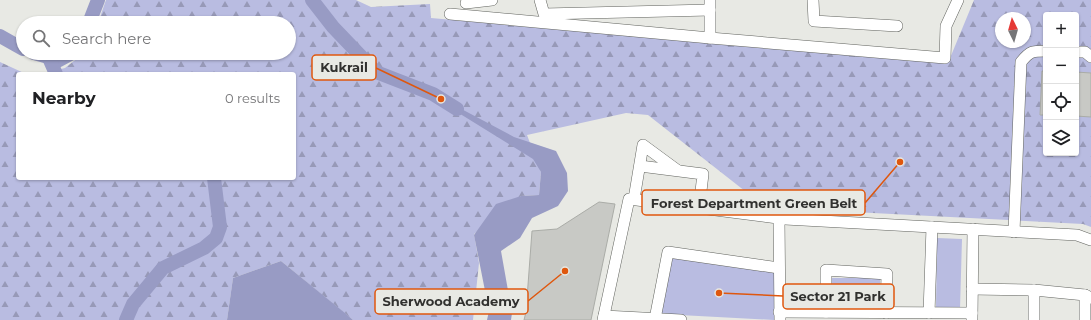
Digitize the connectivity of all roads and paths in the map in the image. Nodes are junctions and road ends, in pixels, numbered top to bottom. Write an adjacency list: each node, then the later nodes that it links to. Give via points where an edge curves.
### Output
1 (492, 0): 5 (street)
2 (540, 0): 6 (street, via 544,14)
3 (813, 0): 8 (street, via 814,21)
4 (958, 0): 9 (street, via 946,26 945,58)
5 (466, 4)
6 (710, 5): 9 (street)
7 (450, 14): 9 (street)
8 (897, 26)
9 (710, 38)
10 (1043, 51): 20 (street, via 1028,54 1021,62)
11 (1079, 52): 12 (street, via 1085,52)
12 (1091, 57)
13 (640, 166): 14 (street); 14 (street, via 643,145); 15 (street)
14 (677, 170): 16 (street, via 703,174)
15 (634, 199): 16 (street); 31 (street, via 629,199)
16 (699, 208): 17 (street)
17 (779, 219): 18 (street); 22 (street)
18 (932, 227): 19 (street); 27 (street)
19 (973, 229): 20 (street); 23 (street)
20 (1014, 232): 21 (street, via 1077,235)
21 (1091, 240)
22 (779, 268): 29 (street); 32 (street, via 668,252)
23 (972, 289): 24 (street); 30 (street)
24 (1034, 290): 25 (street); 34 (street)
25 (1088, 296): 35 (street)
26 (886, 313): 27 (street); 28 (street); 28 (street, via 887,274 826,270)
27 (929, 313): 30 (street)
28 (823, 315): 29 (street)
29 (779, 316)
30 (972, 317)
31 (603, 318): 32 (street)
32 (655, 319): 33 (street)
33 (681, 320)
34 (1034, 320)
35 (1085, 320)

